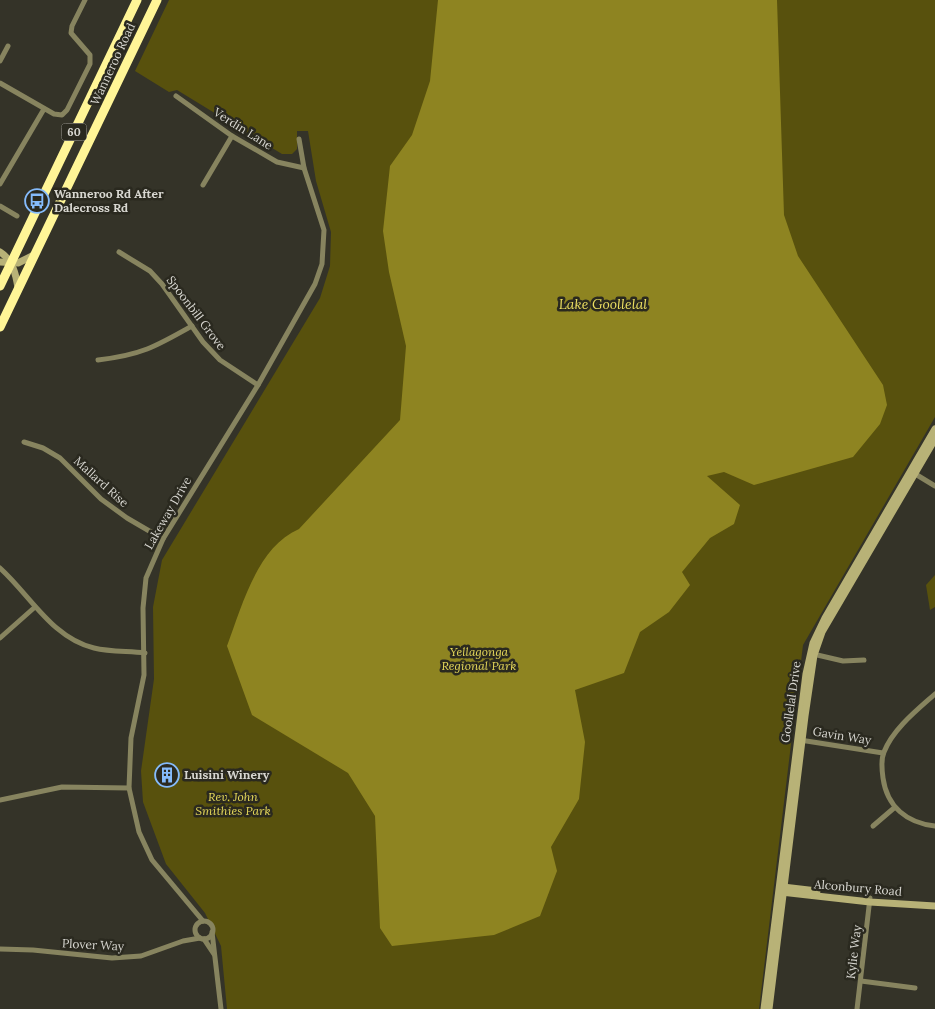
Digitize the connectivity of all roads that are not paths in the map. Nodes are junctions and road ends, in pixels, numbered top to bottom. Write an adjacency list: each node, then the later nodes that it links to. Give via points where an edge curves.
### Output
1 (85, 0): 8 (street, via 71,33 90,54 90,64 67,110 62,114)
2 (137, 0): 20 (highway, Wanneroo Road / 60)
3 (157, 0): 18 (highway, Wanneroo Road / 60)
4 (8, 46): 5 (street)
5 (0, 61)
6 (0, 83): 8 (street)
7 (176, 96): 9 (street, Verdin Lane)
8 (44, 109): 12 (street)
9 (232, 136): 11 (street, Verdin Lane, via 277,162); 13 (street)
10 (300, 139): 11 (street, Lakeway Drive)
11 (304, 168): 26 (street, Lakeway Drive, via 324,230 322,264 315,284)
12 (0, 184)
13 (203, 185)
14 (0, 206): 15 (street)
15 (17, 216)
16 (0, 252): 20 (street)
17 (119, 252): 23 (street, Spoonbill Grove, via 150,271)
18 (34, 255): 20 (street); 22 (highway, Wanneroo Road / 60)
19 (0, 262): 20 (street)
20 (10, 264): 21 (highway, Wanneroo Road / 60); 22 (street)
21 (0, 286)
22 (18, 288): 24 (highway, Wanneroo Road / 60)
23 (192, 326): 25 (street, via 152,349); 26 (street, Spoonbill Grove, via 220,360)
24 (0, 327)
25 (98, 360)
26 (258, 385): 32 (street, Lakeway Drive)
27 (935, 428): 30 (street, Goollelal Drive)
28 (935, 439): 30 (street, Goollelal Drive)
29 (24, 442): 32 (street, Mallard Rise, via 60,458 101,499)
30 (912, 472): 31 (street); 37 (street, Goollelal Drive)
31 (935, 486)
32 (163, 539): 36 (street, Lakeway Drive, via 146,578)
33 (0, 568): 34 (street)
34 (35, 607): 35 (street); 36 (street, via 56,629 78,642 94,648)
35 (0, 638)
36 (144, 653): 42 (street, Lakeway Drive, via 144,675 131,738)
37 (812, 654): 38 (street, via 843,661); 40 (street, Goollelal Drive)
38 (864, 660)
39 (935, 694): 41 (street, via 893,736)
40 (800, 740): 41 (street, Gavin Way); 47 (street, Goollelal Drive)
41 (883, 753): 44 (street, via 884,786)
42 (129, 788): 43 (street, via 62,787); 51 (street, Lakeway Drive, via 139,832 152,860)
43 (0, 800)
44 (894, 808): 45 (street); 46 (street, via 915,822)
45 (873, 826)
46 (935, 826)
47 (783, 889): 48 (street, Alconbury Road); 62 (street, Goollelal Drive); 63 (street, Goollelal Drive)
48 (870, 900): 49 (street, Alconbury Road); 50 (street, Alconbury Road); 59 (street, Kylie Way)
49 (935, 902)
50 (935, 906)
51 (194, 912): 52 (street, Lakeway Drive); 53 (street)
52 (202, 921): 53 (street); 54 (street, via 210,924)
53 (196, 927): 55 (street); 56 (street, Plover Way)
54 (212, 932): 55 (street, via 209,937); 58 (street)
55 (202, 938): 56 (street, Plover Way); 58 (street)
56 (183, 941): 57 (street, Plover Way, via 141,956 112,958)
57 (0, 949)
58 (214, 955): 61 (street)
59 (861, 981): 60 (street); 64 (street, Kylie Way)
60 (915, 988)
61 (221, 1009)
62 (764, 1009)
63 (769, 1009)
64 (857, 1009)

